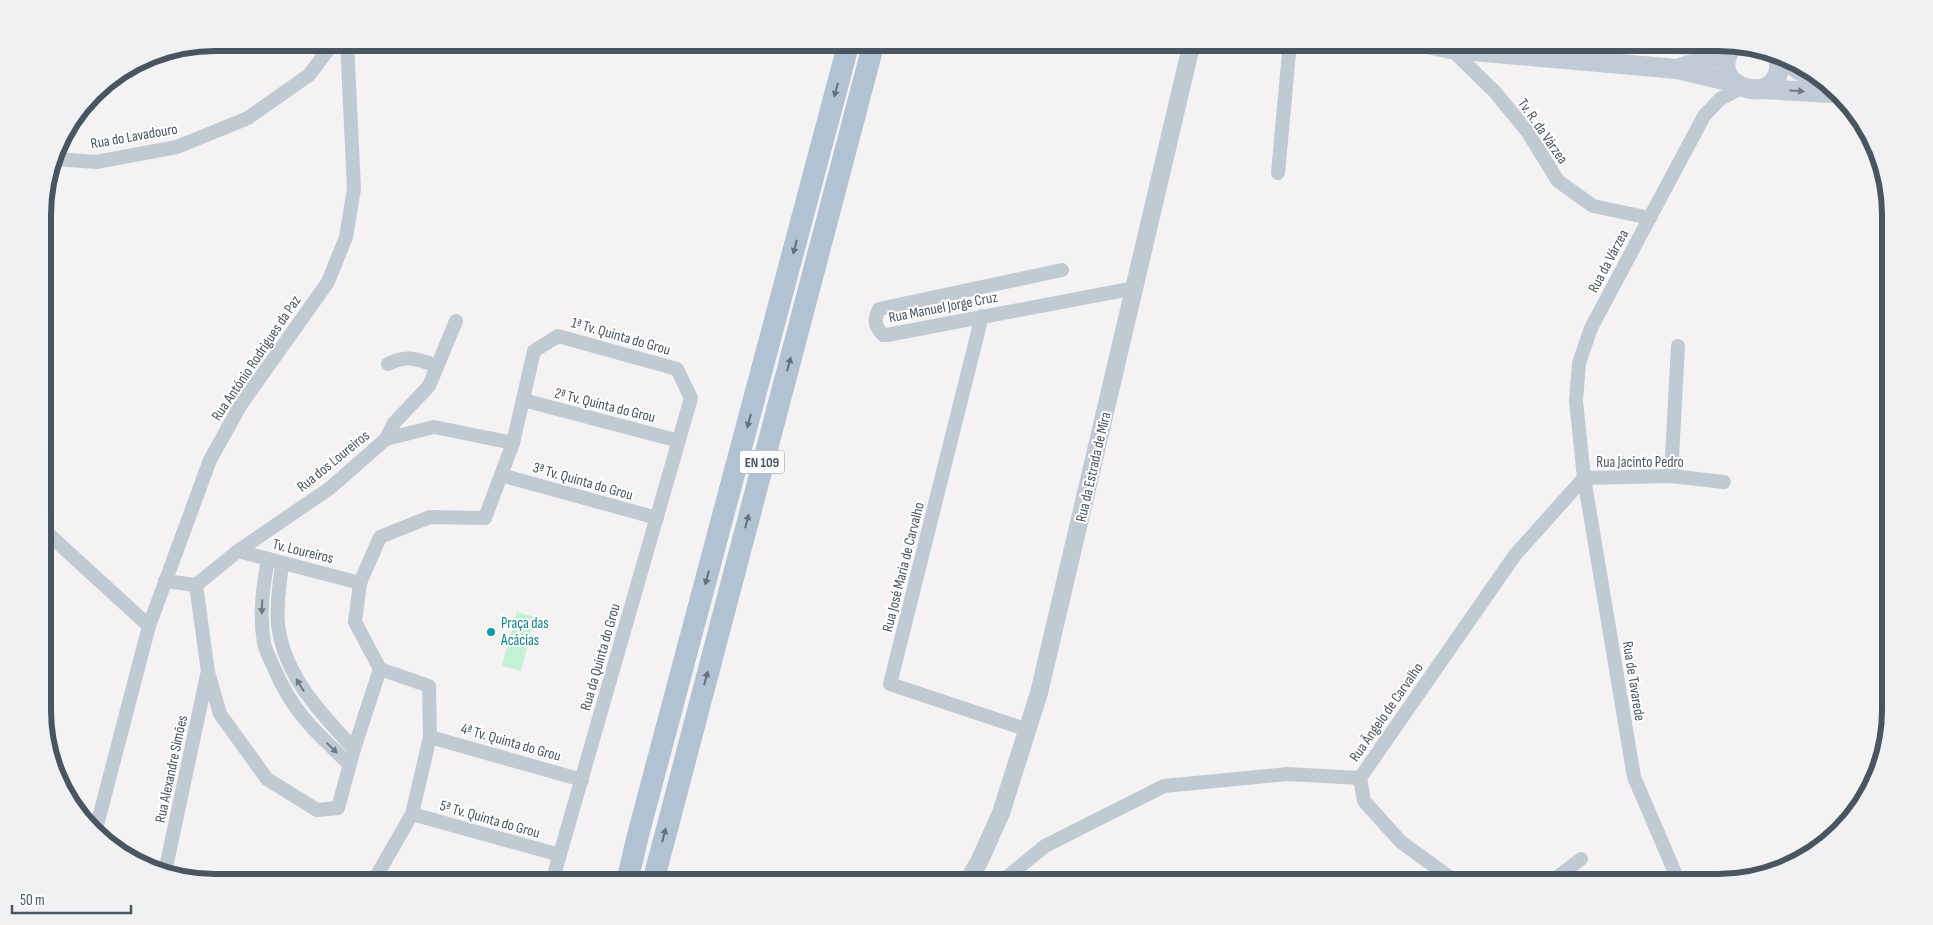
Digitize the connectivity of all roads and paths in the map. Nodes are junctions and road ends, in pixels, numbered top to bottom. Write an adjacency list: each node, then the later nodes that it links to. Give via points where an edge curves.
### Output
1 (327, 51): 16 (street, Rua do Lavadouro, via 309,75 248,118 177,148 96,162)
2 (347, 51): 39 (street, Rua António Rodrigues da Paz, via 354,189 346,237 328,282 240,406 210,460)
3 (846, 51): 53 (main road, EN 109, one-way to 53)
4 (872, 51): 66 (main road, EN 109, one-way to 4)
5 (1190, 51): 20 (street, Rua da Estrada de Mira)
6 (1289, 51): 17 (street)
7 (1453, 51): 18 (street, Tv. R. da Várzea, via 1495,92 1527,131 1558,181 1593,206)
8 (1474, 51): 12 (main road)
9 (1724, 52): 12 (main road)
10 (1730, 52): 13 (main road, via 1726,67)
11 (1780, 64): 14 (main road, via 1777,76)
12 (1678, 69): 13 (main road)
13 (1736, 85): 14 (main road, via 1751,91); 18 (street, Rua da Várzea, via 1704,116)
14 (1761, 89): 15 (main road, one-way to 15)
15 (1826, 93)
16 (62, 159)
17 (1278, 173)
18 (1650, 218): 32 (street, Rua da Várzea, via 1591,328 1580,363 1576,401)
19 (1062, 270): 21 (street, Rua Manuel Jorge Cruz, via 879,309 874,318 877,328 887,335)
20 (1135, 288): 21 (street, Rua Manuel Jorge Cruz); 45 (street, Rua da Estrada de Mira, via 1042,684)
21 (982, 316): 45 (street, Rua José Maria de Carvalho, via 890,684)
22 (456, 321): 25 (street)
23 (1678, 346): 31 (street)
24 (388, 364): 25 (street, via 398,358 408,358)
25 (436, 366): 27 (street, via 429,386 394,423)
26 (523, 400): 28 (street, 2ª Tv. Quinta do Grou); 28 (street, 1ª Tv. Quinta do Grou, via 534,351 558,336 677,369 691,398); 29 (street, 1ª Tv. Quinta do Grou)
27 (386, 439): 29 (street, Rua dos Loureiros, via 434,427); 36 (street, Rua dos Loureiros, via 330,488)
28 (680, 440): 34 (street, Rua da Quinta do Grou)
29 (513, 443): 30 (street, 1ª Tv. Quinta do Grou)
30 (501, 475): 34 (street, 3ª Tv. Quinta do Grou); 40 (street, 1ª Tv. Quinta do Grou, via 485,518 430,518 380,537)
31 (1671, 476): 32 (street, Rua Jacinto Pedro); 33 (street, Rua Jacinto Pedro)
32 (1584, 478): 49 (street, Rua Ângelo de Carvalho, via 1515,555); 61 (street, Rua de Tavarede, via 1634,777)
33 (1724, 482)
34 (657, 518): 50 (street, Rua da Quinta do Grou)
35 (51, 537): 42 (street)
36 (238, 552): 37 (street, Tv. Loureiros); 41 (street, Rua dos Loureiros)
37 (268, 559): 38 (street, Tv. Loureiros); 48 (street, one-way to 48, via 263,592 264,646 294,708)
38 (282, 563): 40 (street, Tv. Loureiros); 47 (street, one-way to 38, via 301,687 290,668 278,622)
39 (165, 581): 41 (street); 42 (street, Rua António Rodrigues da Paz)
40 (360, 583): 43 (street, via 355,622)
41 (196, 585): 44 (street)
42 (149, 626): 52 (street, Rua António Rodrigues da Paz)
43 (380, 669): 46 (street, via 429,686); 47 (street)
44 (208, 672): 48 (street, via 220,714 267,779 316,810 338,808); 56 (street, Rua Alexandre Simões)
45 (1028, 730): 57 (street, Rua da Estrada de Mira, via 1000,813)
46 (430, 736): 50 (street, 4ª Tv. Quinta do Grou); 51 (street)
47 (354, 749): 48 (street)
48 (349, 764)
49 (1360, 778): 58 (street, Rua Ângelo de Carvalho, via 1288,774 1164,786 1045,846); 59 (street, via 1364,801 1401,842)
50 (582, 780): 54 (street, Rua da Quinta do Grou)
51 (412, 814): 54 (street, 5ª Tv. Quinta do Grou); 62 (street)
52 (97, 824)
53 (638, 835): 64 (main road); 65 (main road, EN 109)
54 (560, 855): 63 (street, Rua da Quinta do Grou)
55 (1581, 859): 60 (street)
56 (166, 866)
57 (972, 873)
58 (1011, 873)
59 (1444, 873)
60 (1563, 873)
61 (1675, 873)
62 (378, 874)
63 (554, 874)
64 (623, 874)
65 (629, 874)
66 (654, 874)

